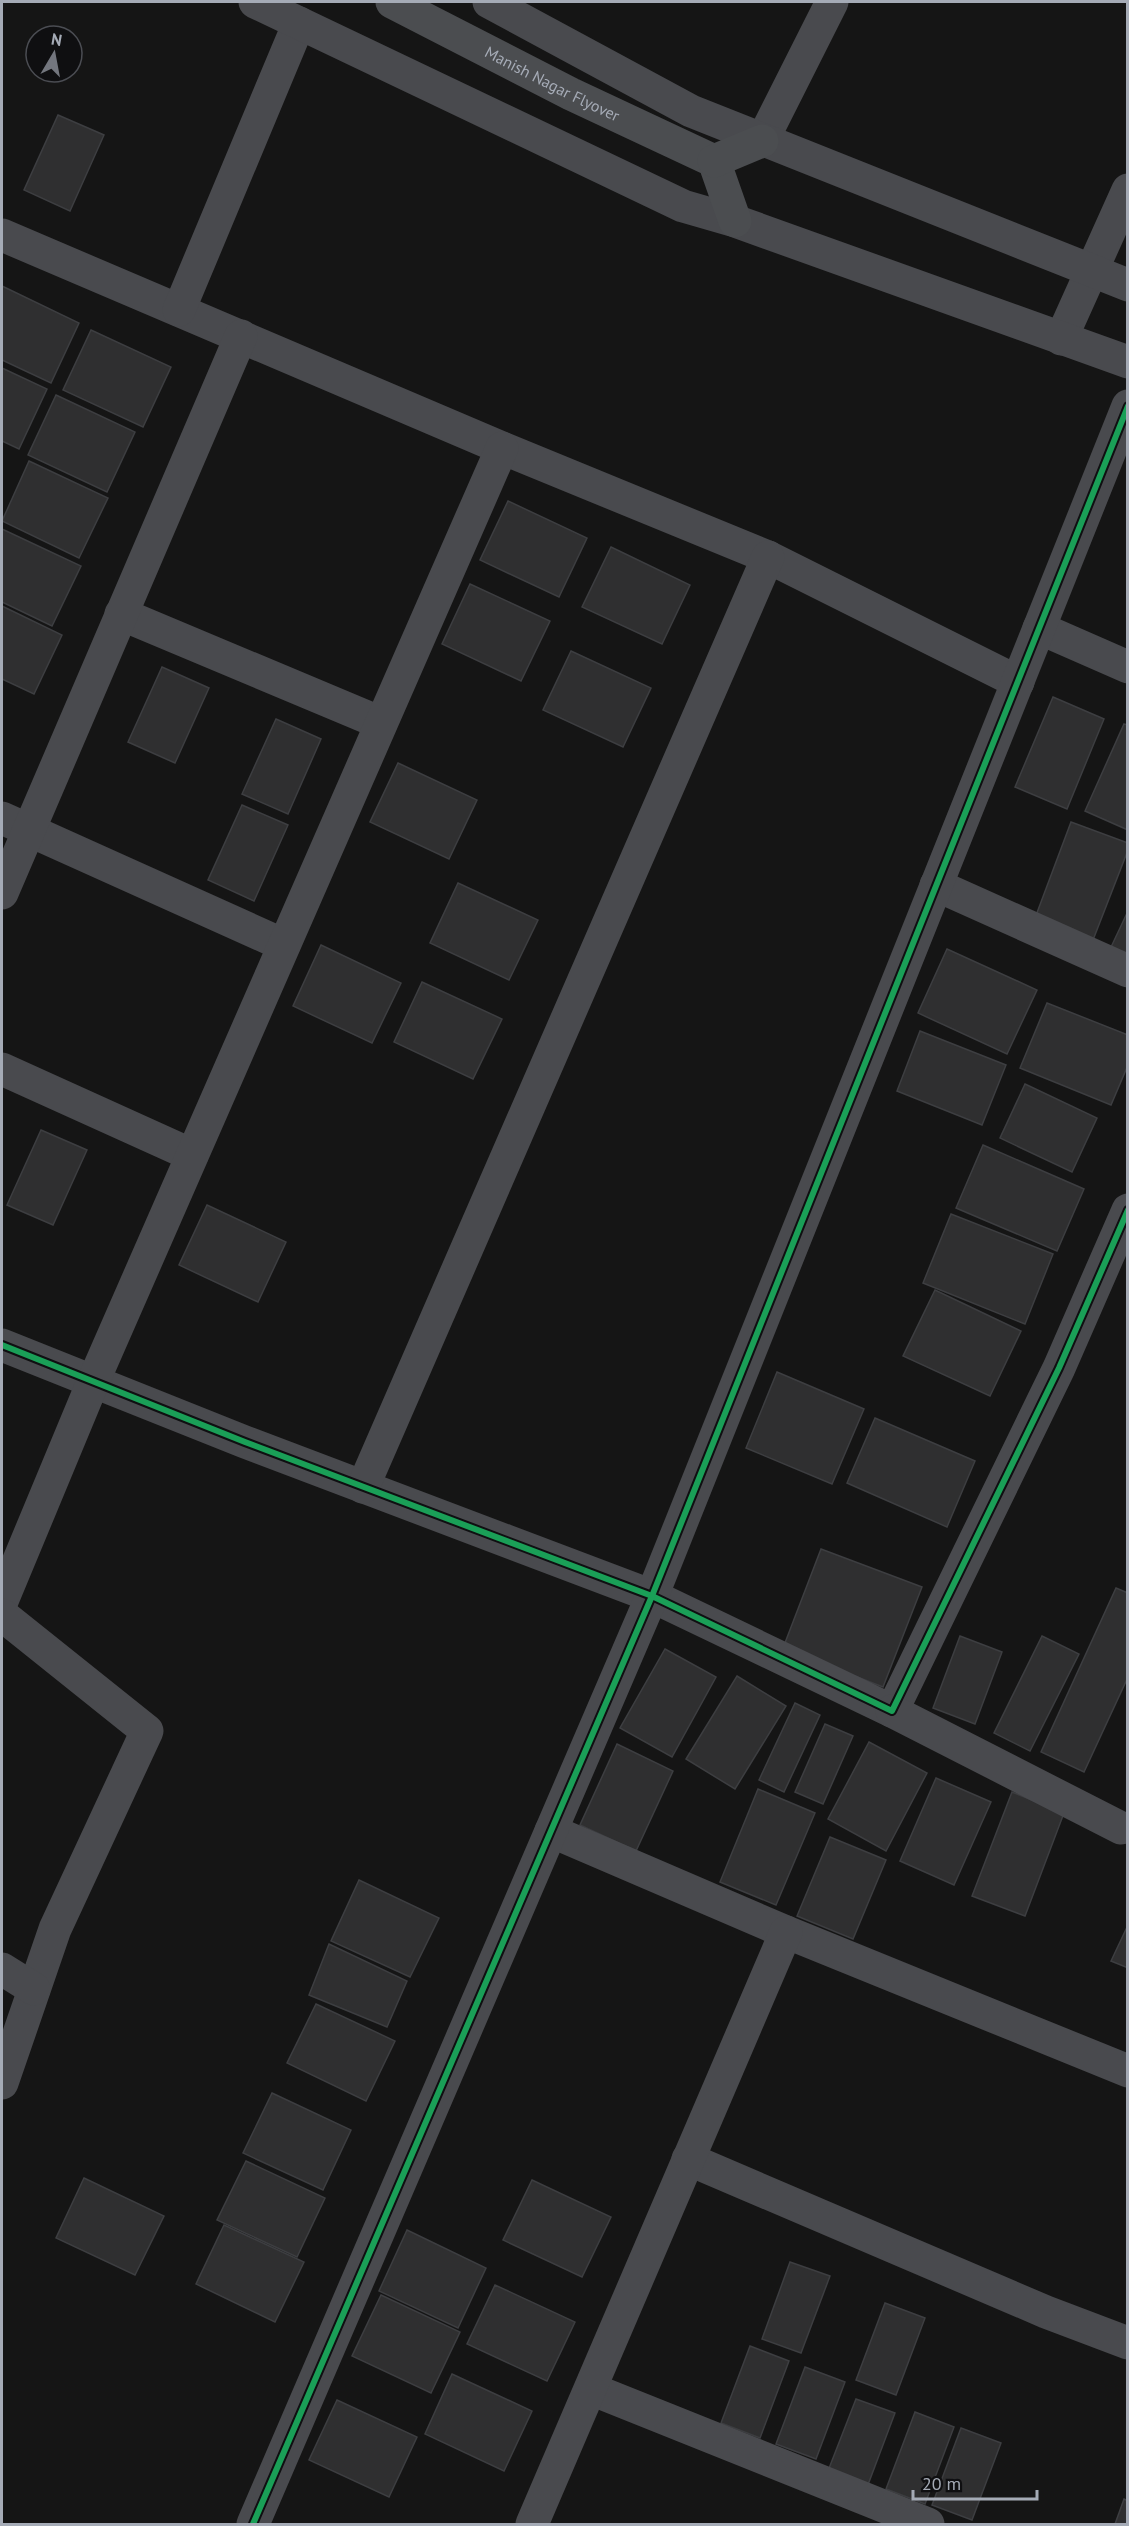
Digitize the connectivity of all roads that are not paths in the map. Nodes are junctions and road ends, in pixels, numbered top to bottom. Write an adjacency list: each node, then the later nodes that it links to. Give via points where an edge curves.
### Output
1 (255, 2): 5 (street)
2 (392, 2): 7 (main road, Manish Nagar Flyover)
3 (489, 2): 6 (street, via 691,111)
4 (831, 2): 6 (street)
5 (299, 23): 9 (street, via 683,206); 13 (street)
6 (762, 141): 7 (main road); 11 (street)
7 (701, 156): 9 (main road)
8 (1128, 190): 11 (street)
9 (735, 221): 15 (street)
10 (2, 234): 13 (street)
11 (1091, 269): 12 (street); 15 (street)
12 (1128, 285)
13 (179, 310): 14 (street)
14 (241, 336): 18 (street); 20 (street)
15 (1061, 339): 16 (street)
16 (1128, 362)
17 (1128, 406): 21 (street)
18 (502, 448): 19 (street); 24 (street)
19 (768, 557): 23 (street); 35 (street)
20 (121, 614): 24 (street); 25 (street)
21 (1039, 628): 22 (street); 23 (street)
22 (1128, 667)
23 (1017, 682): 26 (street)
24 (381, 723): 28 (street)
25 (15, 824): 27 (street); 28 (street)
26 (936, 885): 29 (street); 36 (street)
27 (2, 893)
28 (284, 945): 31 (street)
29 (1128, 971)
30 (2, 1069): 31 (street)
31 (192, 1155): 34 (street)
32 (1128, 1210): 39 (street, via 1059,1368)
33 (2, 1345): 34 (street)
34 (93, 1382): 35 (street); 37 (street)
35 (363, 1487): 36 (street)
36 (652, 1596): 39 (street); 41 (street)
37 (2, 1600)
38 (2, 1615): 44 (street, via 147,1731 56,1929)
39 (892, 1711): 40 (street)
40 (1121, 1828)
41 (551, 1831): 42 (street); 50 (street)
42 (786, 1932): 45 (street); 47 (street)
43 (2, 1969): 44 (street)
44 (34, 1989): 46 (street)
45 (1128, 2071)
46 (2, 2084)
47 (688, 2160): 48 (street); 49 (street)
48 (1128, 2343)
49 (591, 2389): 51 (street); 52 (street)
50 (262, 2522)
51 (532, 2524)
52 (928, 2524)

